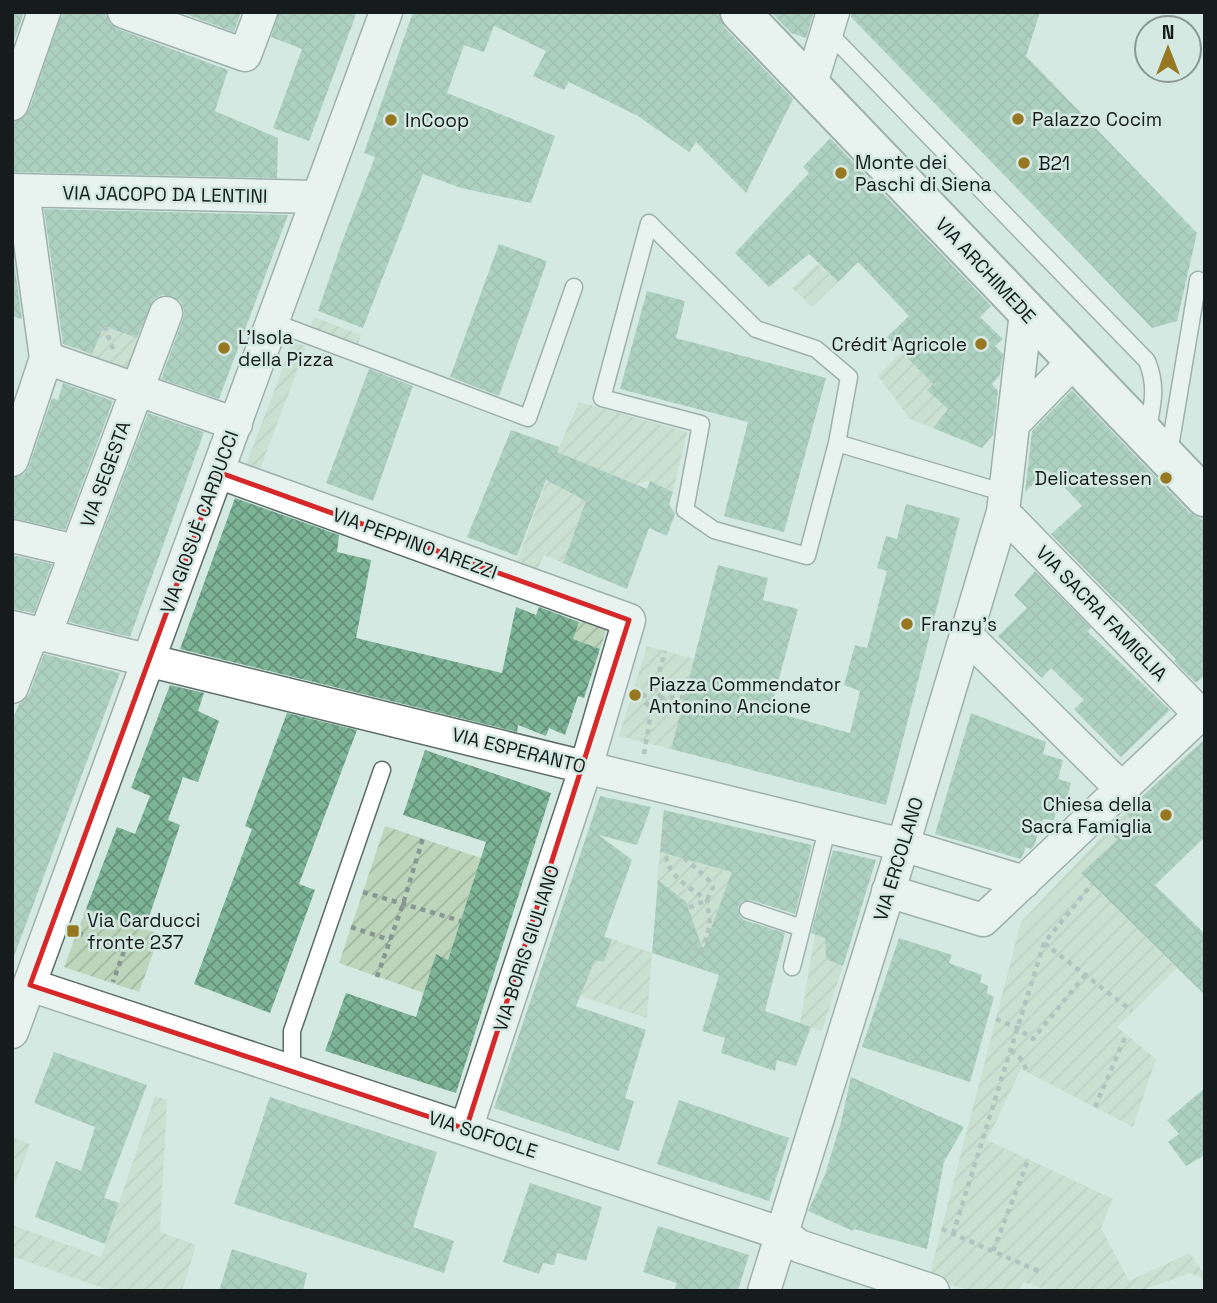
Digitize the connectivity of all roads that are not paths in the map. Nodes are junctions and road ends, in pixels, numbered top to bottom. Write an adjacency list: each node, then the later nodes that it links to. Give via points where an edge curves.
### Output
1 (44, 12): 8 (street)
2 (124, 12): 3 (street, via 245,55)
3 (261, 12)
4 (386, 12): 10 (street, VIA GIOSUÈ CARDUCCI)
5 (740, 12): 7 (main road, VIA ARCHIMEDE)
6 (830, 22): 7 (street); 22 (lane, via 1147,361 1153,376)
7 (811, 84): 13 (main road, VIA ARCHIMEDE)
8 (13, 98)
9 (18, 190): 10 (street, VIA JACOPO DA LENTINI); 16 (street)
10 (318, 197): 15 (street, VIA GIOSUÈ CARDUCCI)
11 (1198, 280): 22 (lane)
12 (574, 287): 15 (lane, via 527,418)
13 (1026, 312): 17 (main road, VIA ARCHIMEDE); 19 (street, VIA ERCOLANO)
14 (166, 313): 18 (street, VIA SEGESTA)
15 (273, 322): 20 (street, VIA GIOSUÈ CARDUCCI)
16 (46, 358): 18 (street); 23 (street)
17 (1074, 361): 19 (street); 22 (main road, VIA ARCHIMEDE)
18 (136, 389): 20 (street); 28 (street, VIA SEGESTA)
19 (1014, 423): 26 (street, VIA ERCOLANO)
20 (236, 424): 24 (street, VIA GIOSUÈ CARDUCCI)
21 (837, 443): 21 (lane, via 849,377 816,349 756,329 649,223 602,398 701,424 685,510 714,530 807,556); 26 (lane)
22 (1157, 447): 25 (main road, VIA ARCHIMEDE)
23 (12, 460)
24 (218, 472): 29 (street, VIA PEPPINO AREZZI); 32 (street, VIA GIOSUÈ CARDUCCI)
25 (1205, 497)
26 (1004, 503): 31 (street, VIA ERCOLANO); 34 (street, VIA SACRA FAMIGLIA)
27 (12, 536): 28 (street)
28 (76, 551): 30 (street, VIA SEGESTA)
29 (612, 614): 35 (street, VIA BORIS GIULIANO, via 629,620)
30 (30, 631): 32 (street, VIA ESPERANTO); 33 (street, VIA SEGESTA)
31 (966, 635): 37 (street); 39 (street, VIA ERCOLANO)
32 (149, 660): 35 (street, VIA ESPERANTO); 45 (street, VIA GIOSUÈ CARDUCCI)
33 (12, 687)
34 (1203, 712): 37 (street)
35 (586, 767): 38 (street, VIA ESPERANTO); 48 (street, VIA BORIS GIULIANO)
36 (382, 770): 47 (lane, via 292,1031)
37 (1121, 788): 40 (street)
38 (828, 826): 39 (street, VIA ESPERANTO); 43 (lane)
39 (903, 845): 40 (street, VIA ESPERANTO); 41 (street, VIA ERCOLANO)
40 (1024, 882): 41 (street, via 983,920)
41 (888, 891): 49 (street, VIA ERCOLANO)
42 (748, 910): 43 (lane)
43 (803, 928): 44 (lane)
44 (792, 967)
45 (30, 985): 46 (street, VIA GIOSUÈ CARDUCCI); 47 (street, VIA SOFOCLE)
46 (12, 1032)
47 (292, 1071): 48 (street, VIA SOFOCLE)
48 (466, 1129): 49 (street, VIA SOFOCLE)
49 (783, 1234): 50 (street, VIA ERCOLANO); 51 (street, VIA SOFOCLE, via 799,1246)
50 (764, 1291)
51 (933, 1291)

